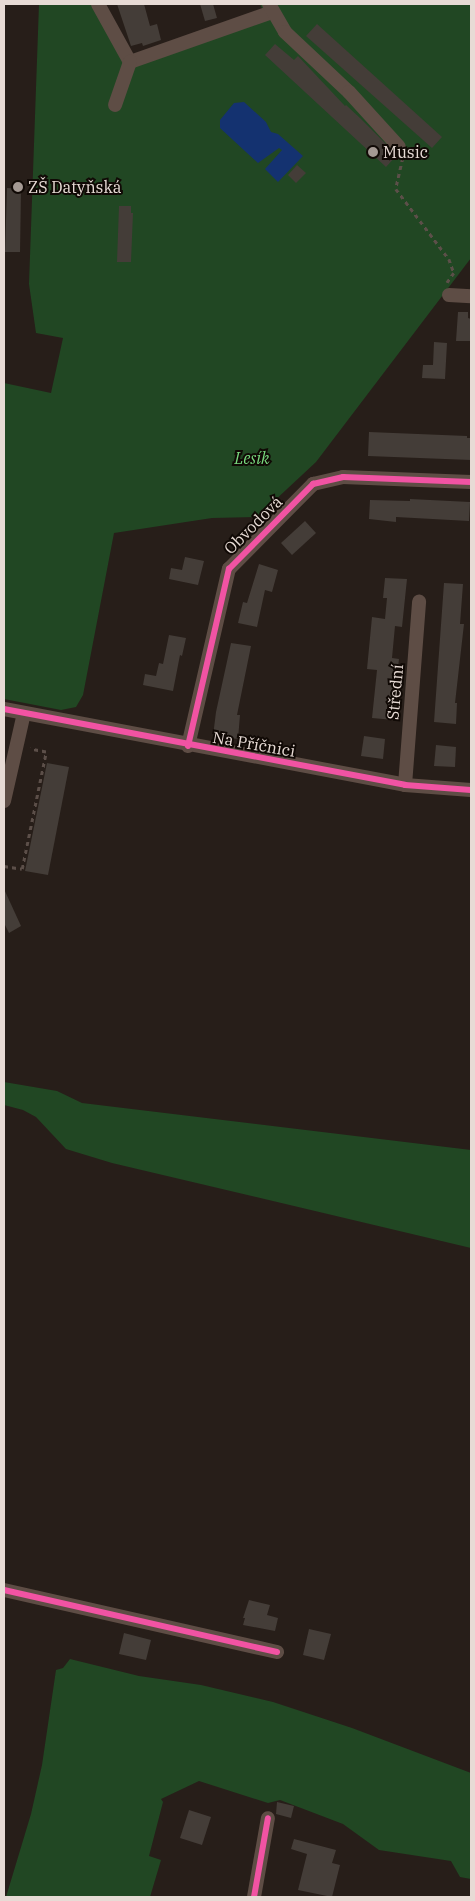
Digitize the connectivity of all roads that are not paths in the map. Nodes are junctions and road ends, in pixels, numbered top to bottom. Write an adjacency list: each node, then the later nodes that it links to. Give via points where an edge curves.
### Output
1 (98, 4): 3 (street)
2 (270, 8): 3 (street); 5 (street, via 285,32 349,92)
3 (130, 62): 4 (street)
4 (115, 105)
5 (400, 147)
6 (449, 296): 7 (street)
7 (471, 296)
8 (471, 482): 12 (street, Obvodová, via 342,476 313,484 229,568)
9 (419, 602): 13 (street, Střední)
10 (4, 709): 11 (street, Na Příčnici)
11 (24, 713): 12 (street, Na Příčnici); 15 (street)
12 (188, 746): 13 (street, Na Příčnici)
13 (405, 786): 14 (street, Na Příčnici)
14 (471, 790)
15 (4, 801)
16 (4, 1590): 17 (street)
17 (277, 1652)
18 (268, 1818): 19 (street)
19 (254, 1897)

